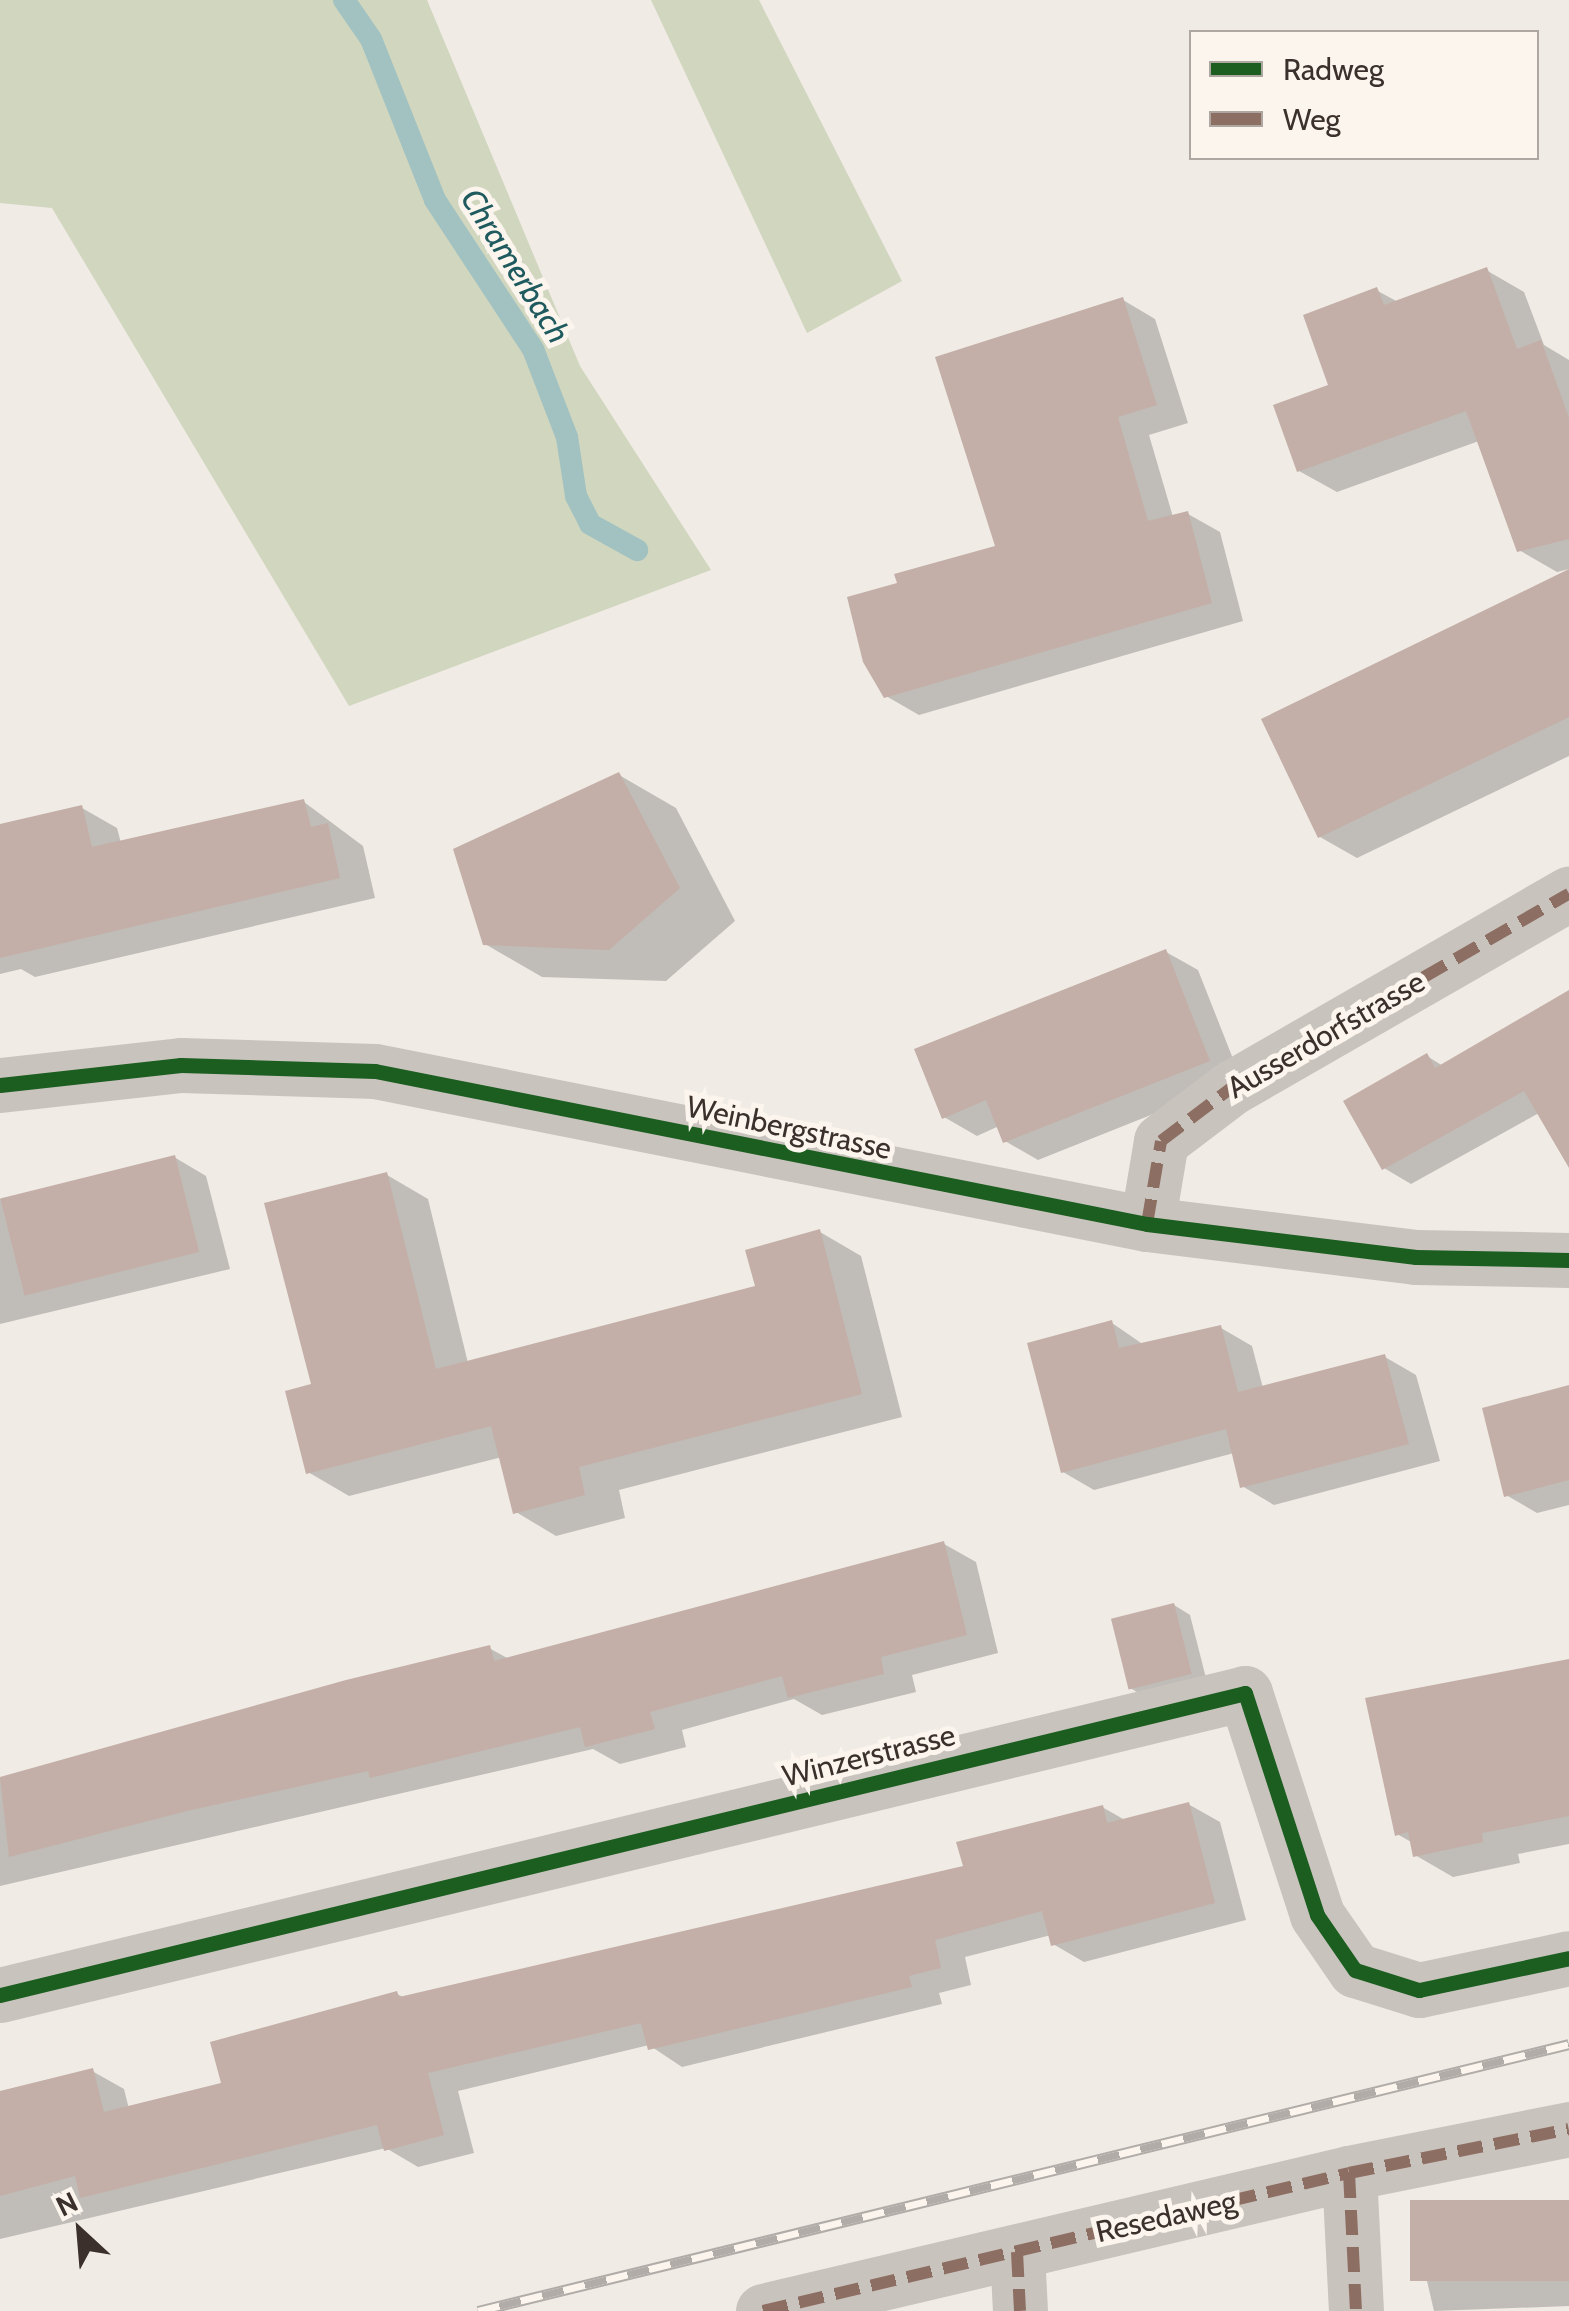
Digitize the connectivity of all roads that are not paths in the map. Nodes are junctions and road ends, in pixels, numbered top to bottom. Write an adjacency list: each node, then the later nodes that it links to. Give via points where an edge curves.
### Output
1 (1569, 894): 3 (street, Ausserdorfstrasse, via 1232,1088 1162,1141)
2 (0, 1085): 3 (street, Weinbergstrasse, via 182,1065 375,1071)
3 (1147, 1224): 4 (street, Weinbergstrasse, via 1416,1257)
4 (1569, 1260)
5 (1569, 1958): 6 (street, Winzerstrasse, via 1419,1990 1355,1970 1317,1916 1244,1694)
6 (0, 1994)
7 (1569, 2129): 8 (street, Resedaweg)
8 (1349, 2174): 9 (street, Resedaweg); 12 (street)
9 (1018, 2252): 10 (street, Resedaweg); 11 (street)
10 (764, 2311)
11 (1020, 2311)
12 (1356, 2311)

